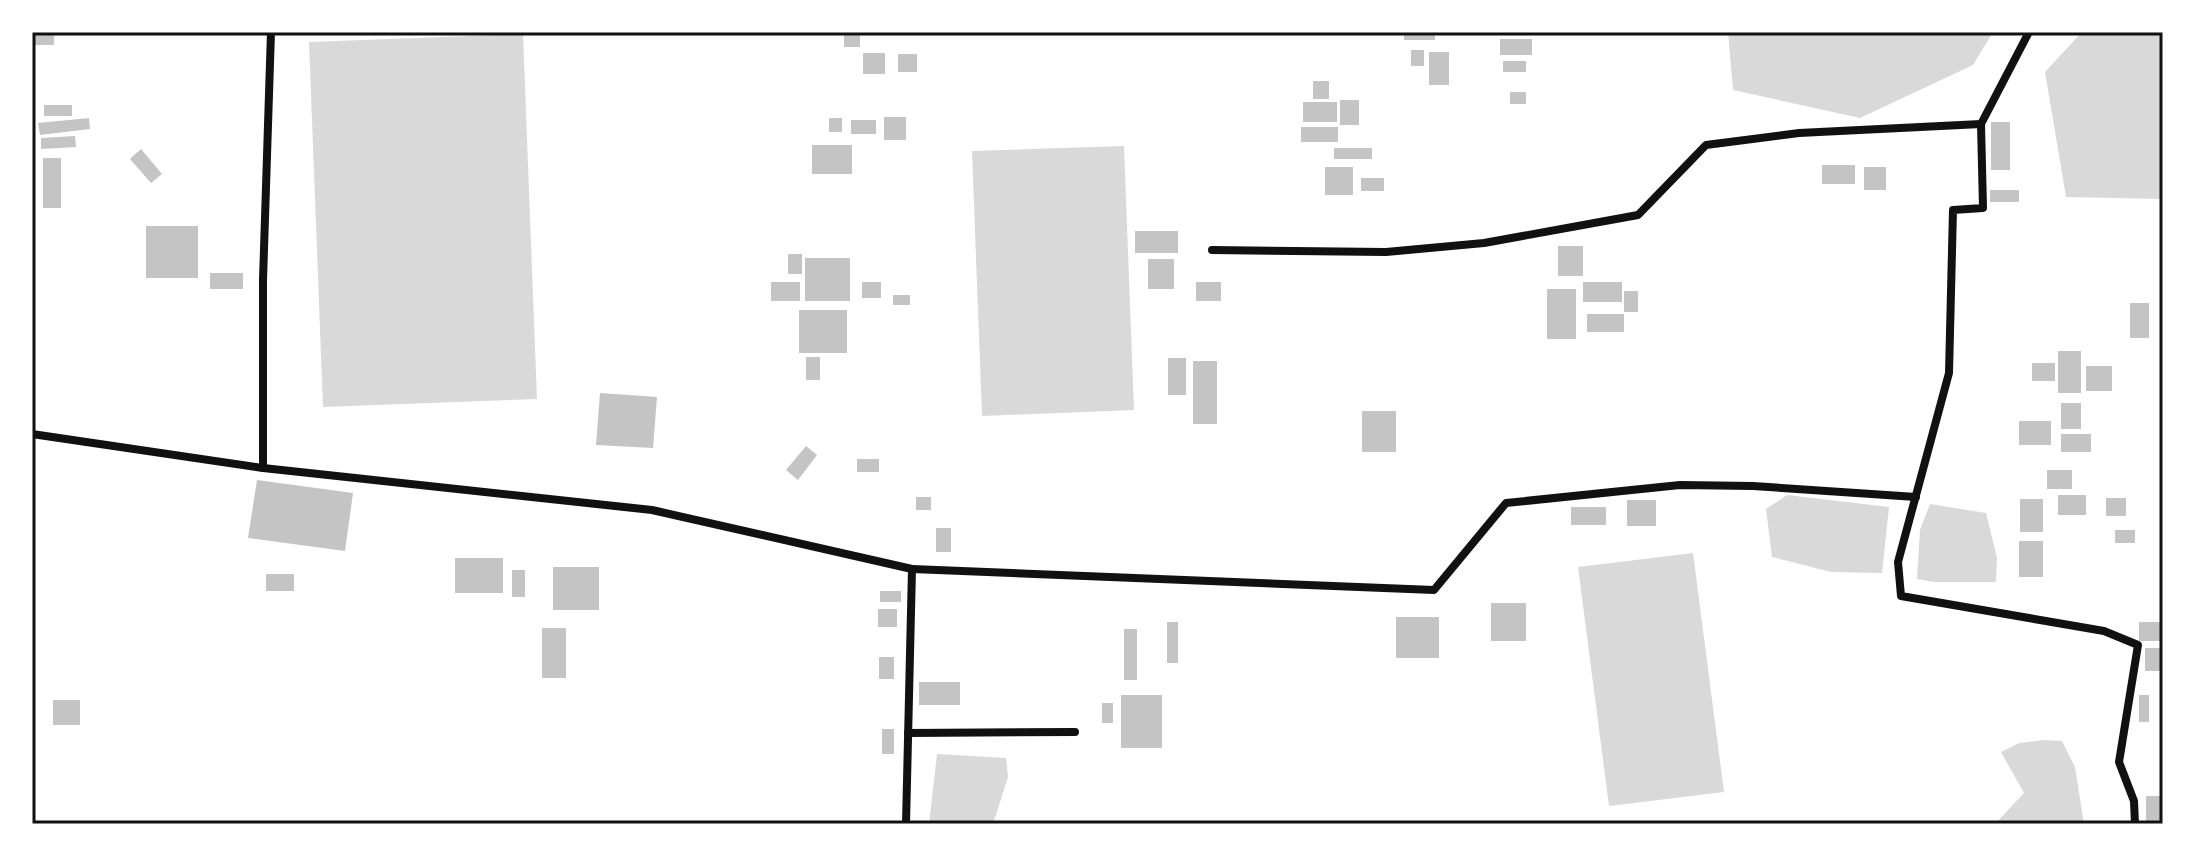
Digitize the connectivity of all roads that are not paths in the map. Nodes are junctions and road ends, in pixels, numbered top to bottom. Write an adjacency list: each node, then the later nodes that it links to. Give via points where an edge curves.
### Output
1 (271, 32): 6 (street)
2 (2029, 32): 3 (street)
3 (1981, 124): 4 (street, via 1799,133 1706,145 1638,215 1484,243 1386,252); 7 (street, via 1983,208 1953,210 1949,373)
4 (1212, 250)
5 (32, 434): 6 (street)
6 (263, 468): 8 (street, via 652,510)
7 (1916, 497): 8 (street, via 1680,485 1506,503 1434,590); 12 (street, via 1898,562 1901,596 2104,631 2138,645 2119,762 2134,801)
8 (912, 569): 10 (street)
9 (1075, 732): 10 (street)
10 (908, 733): 11 (street)
11 (906, 824)
12 (2135, 824)

